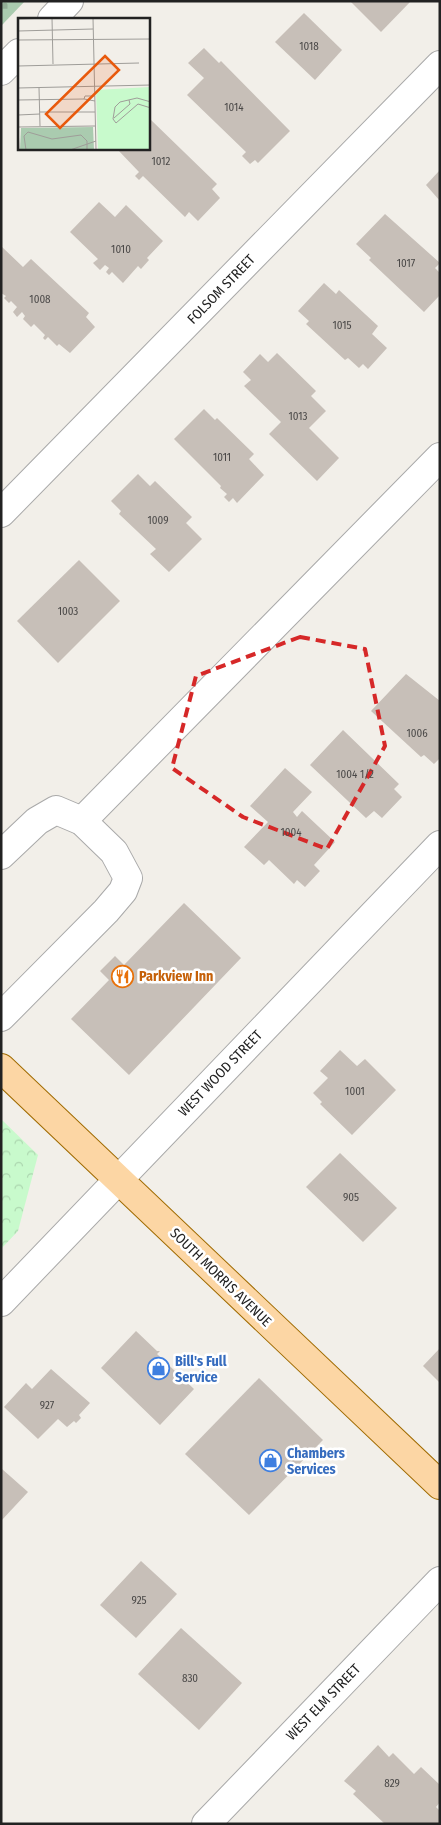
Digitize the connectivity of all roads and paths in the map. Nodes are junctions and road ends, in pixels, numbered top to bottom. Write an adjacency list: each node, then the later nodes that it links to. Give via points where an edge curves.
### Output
1 (70, 1): 2 (street)
2 (53, 18)
3 (18, 54): 5 (street)
4 (440, 65): 7 (street, FOLSOM STREET)
5 (1, 71)
6 (440, 456): 8 (street)
7 (1, 513)
8 (82, 822): 10 (street, via 56,810 37,821); 11 (street, via 114,852 128,878 123,891)
9 (440, 845): 13 (street, WEST WOOD STREET)
10 (1, 856)
11 (1, 1017)
12 (1, 1068): 13 (main road, SOUTH MORRIS AVENUE)
13 (118, 1179): 14 (street, WEST WOOD STREET); 15 (main road, SOUTH MORRIS AVENUE)
14 (1, 1302)
15 (440, 1486)
16 (440, 1581): 17 (street, WEST ELM STREET)
17 (206, 1824)

